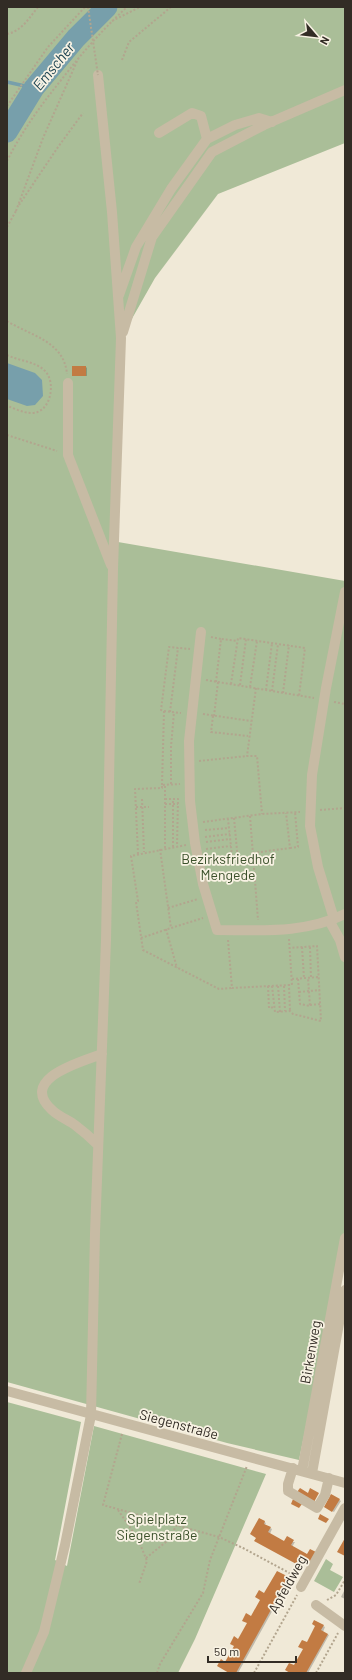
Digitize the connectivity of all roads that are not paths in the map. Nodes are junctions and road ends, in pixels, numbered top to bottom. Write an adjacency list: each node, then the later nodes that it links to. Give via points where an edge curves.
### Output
1 (98, 75): 6 (street, via 112,212)
2 (345, 90): 3 (street)
3 (272, 122): 5 (street, via 259,118 234,125); 7 (street, via 212,152 152,237)
4 (159, 133): 5 (street, via 192,113 201,116)
5 (207, 139): 6 (street, via 171,189 136,247)
6 (117, 298): 7 (street)
7 (121, 338): 9 (street)
8 (68, 383): 9 (street, via 68,455)
9 (112, 569): 15 (street)
10 (345, 592): 13 (street, via 312,775 310,826)
11 (201, 632): 13 (street, via 188,762 189,783 198,860 217,930 288,929)
12 (345, 914): 13 (street)
13 (332, 920): 14 (street)
14 (345, 957)
15 (102, 1054): 16 (street); 16 (street, via 51,1076 44,1085 42,1096 52,1110)
16 (98, 1145): 21 (street)
17 (345, 1238): 18 (street, Birkenweg)
18 (342, 1266): 22 (street, Birkenweg)
19 (345, 1290): 22 (street)
20 (7, 1391): 21 (street, Siegenstraße)
21 (91, 1415): 22 (street, Siegenstraße); 29 (street, via 65,1545 44,1632)
22 (302, 1471): 23 (street, Siegenstraße); 23 (street, via 288,1484 288,1491 317,1508 325,1495)
23 (329, 1478): 24 (street, Siegenstraße)
24 (345, 1483)
25 (345, 1508): 26 (street, Apfeldweg)
26 (303, 1584)
27 (316, 1605): 28 (street)
28 (344, 1626)
29 (26, 1673)

